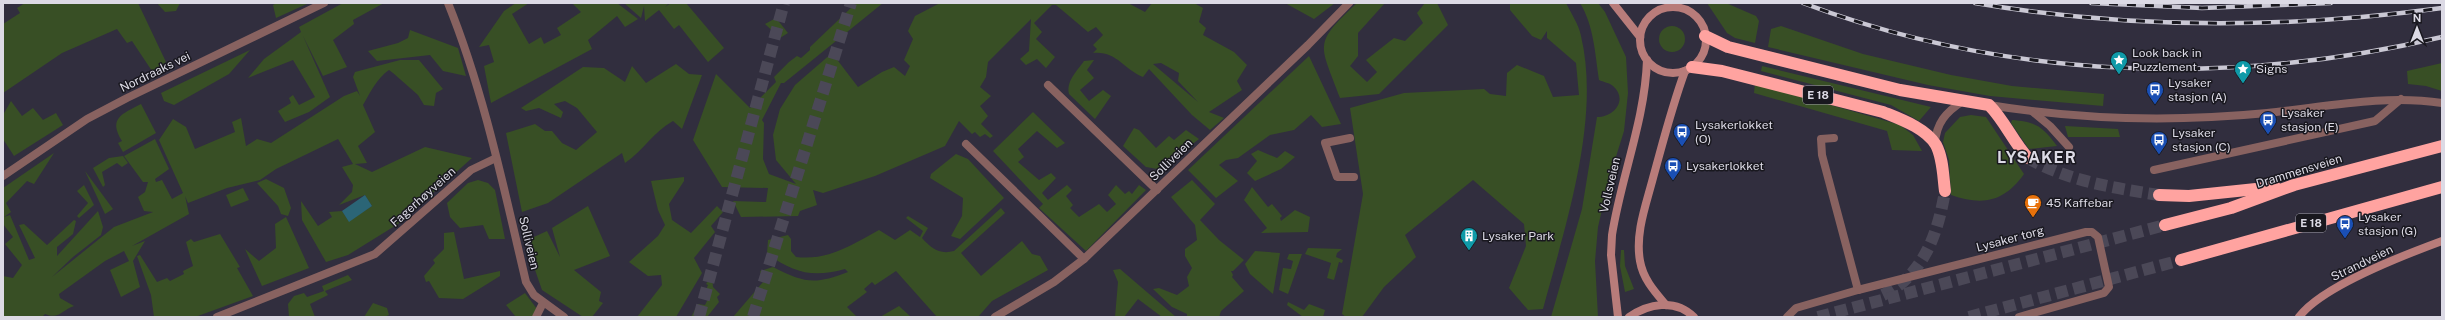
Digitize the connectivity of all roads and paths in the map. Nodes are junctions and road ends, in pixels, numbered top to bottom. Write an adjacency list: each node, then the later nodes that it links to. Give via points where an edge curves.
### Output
1 (324, 3): 26 (street, Nordraaks vei, via 87,119)
2 (448, 3): 23 (street)
3 (1349, 3): 30 (street, Solliveien)
4 (1613, 3): 8 (main road)
5 (1660, 3): 6 (main road)
6 (1669, 8): 7 (main road, via 1686,10 1693,15 1703,28); 8 (main road, via 1650,17 1643,26)
7 (1705, 36): 10 (main road, via 1703,54); 13 (highway, E 18, via 1728,47 1900,90)
8 (1640, 37): 9 (main road)
9 (1647, 60): 10 (main road, via 1664,72 1675,73); 44 (main road, Vollsveien, via 1640,117 1612,235 1611,254)
10 (1689, 69): 20 (highway, E 18, via 1722,71 1884,112 1912,125); 39 (main road, via 1666,128 1640,231 1640,262 1644,276)
11 (1048, 85): 30 (street)
12 (2401, 99): 14 (street); 16 (street, via 2194,118 2126,118); 25 (street, via 2375,121)
13 (1963, 101): 15 (highway, E 18); 20 (street, via 1939,123)
14 (2442, 103)
15 (1989, 105): 16 (street); 24 (highway)
16 (2033, 112): 22 (street)
17 (1350, 138): 27 (street, via 1326,143 1337,178)
18 (1834, 138): 37 (street, via 1821,139 1822,155)
19 (966, 144): 35 (street)
20 (1935, 144): 31 (highway)
21 (2442, 146): 28 (highway, Drammensveien)
22 (2069, 147)
23 (496, 158): 38 (street, Solliveien, via 526,282); 40 (street, Fagerhøyveien, via 471,170 375,254)
24 (2028, 158)
25 (2154, 170)
26 (3, 176)
27 (1354, 177)
28 (2294, 184): 32 (highway, via 2189,196); 33 (highway, Drammensveien, via 2230,208)
29 (2442, 187): 36 (highway, E 18)
30 (1157, 190): 35 (street, Solliveien)
31 (1945, 191)
32 (2159, 195)
33 (2165, 225)
34 (2442, 241): 49 (main road, Strandveien, via 2337,288 2316,300)
35 (1084, 259): 43 (street, Solliveien, via 1054,282)
36 (2181, 260)
37 (1858, 290): 47 (street, Lysaker torg, via 1796,308); 48 (street, Lysaker torg, via 2086,232 2092,232 2098,237 2109,281 2109,287 2104,293)
38 (543, 303): 41 (street); 42 (street, Solliveien)
39 (1666, 305): 45 (main road, via 1653,305); 46 (main road, via 1679,308)
40 (217, 317)
41 (536, 317)
42 (564, 317)
43 (995, 317)
44 (1618, 317)
45 (1629, 317)
46 (1694, 317)
47 (1787, 317)
48 (2019, 317)
49 (2299, 317)

